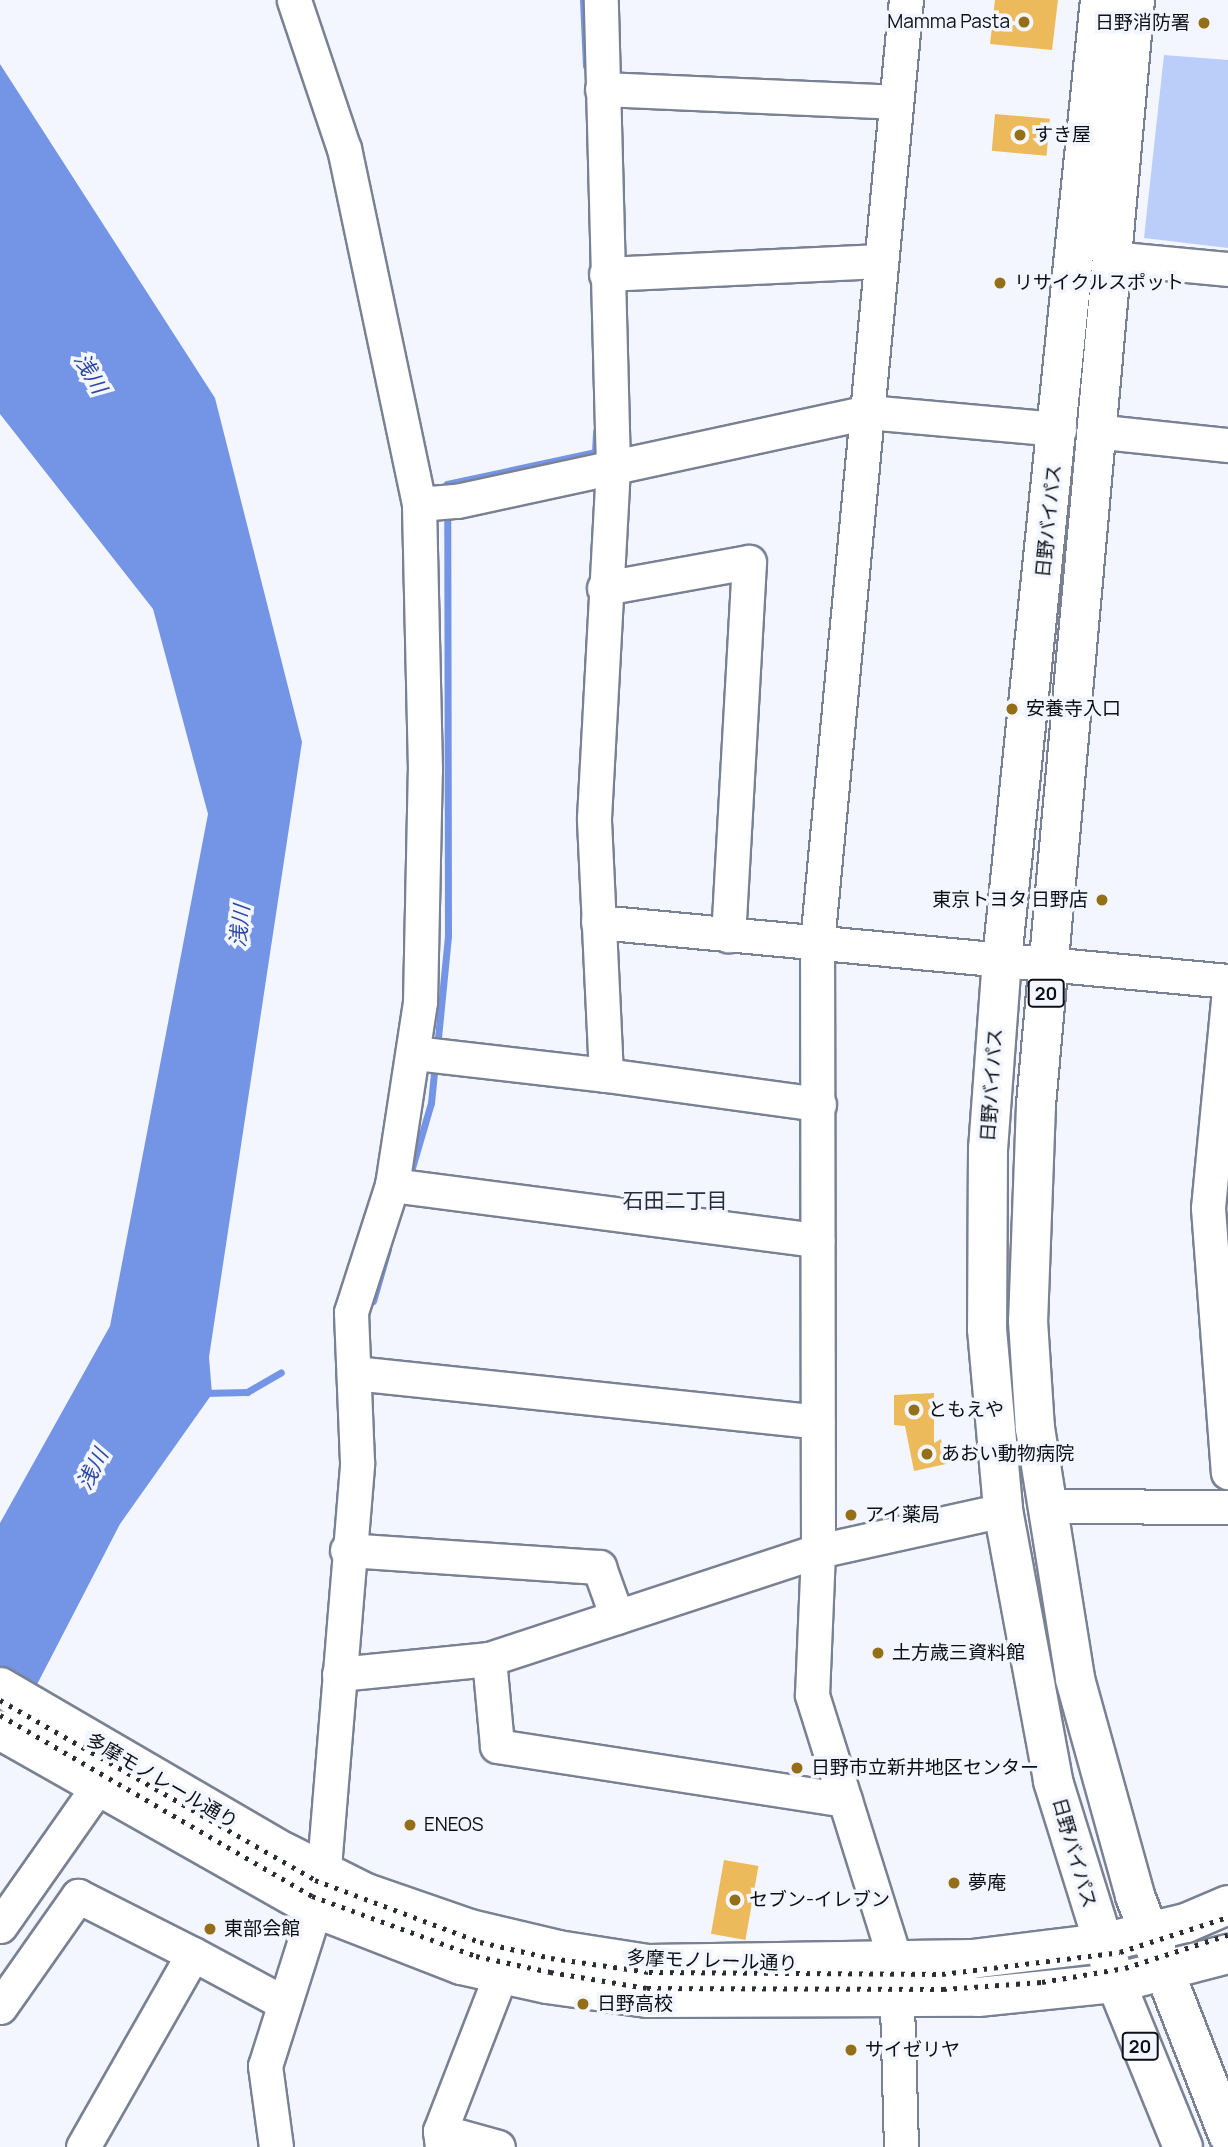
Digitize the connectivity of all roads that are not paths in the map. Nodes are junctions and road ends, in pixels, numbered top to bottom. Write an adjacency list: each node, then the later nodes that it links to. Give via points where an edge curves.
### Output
1 (294, 0): 16 (street, via 344,149)
2 (601, 0): 6 (street)
3 (906, 0): 7 (street)
4 (1100, 0): 13 (main road, 日野バイパス / 20)
5 (1135, 0): 8 (main road, 日野バイパス / 20)
6 (602, 89): 7 (street); 11 (street)
7 (895, 102): 9 (street)
8 (1111, 258): 10 (street); 13 (main road, 日野バイパス / 20)
9 (880, 261): 11 (street); 12 (street)
10 (1228, 269)
11 (606, 274): 15 (street)
12 (867, 412): 13 (street); 15 (street); 20 (street)
13 (1076, 430): 14 (street); 21 (main road, 日野バイパス / 20); 22 (main road, 日野バイパス / 20)
14 (1228, 445)
15 (613, 467): 16 (street); 17 (street)
16 (436, 503): 25 (street, via 425,770 423,938)
17 (604, 588): 18 (street, via 594,818); 19 (street, via 749,562)
18 (598, 922): 19 (street); 26 (street)
19 (728, 935): 20 (street)
20 (817, 943): 21 (street); 27 (street)
21 (1002, 960): 22 (street); 36 (main road, 日野バイパス / 20, via 985,1255 992,1421)
22 (1048, 962): 23 (street); 34 (main road, 日野バイパス / 20, via 1028,1321)
23 (1228, 981)
24 (1228, 1000): 30 (street, via 1208,1208)
25 (429, 1055): 26 (street); 28 (street)
26 (606, 1075): 27 (street)
27 (818, 1104): 29 (street)
28 (403, 1187): 29 (street); 31 (street, via 351,1312)
29 (817, 1240): 32 (street)
30 (1219, 1253): 33 (street)
31 (354, 1373): 32 (street); 37 (street, via 356,1462)
32 (817, 1422): 38 (street)
33 (1228, 1472)
34 (1046, 1506): 35 (street); 50 (main road, 日野バイパス / 20, via 1075,1679)
35 (1228, 1507)
36 (1003, 1510): 38 (street); 51 (main road, 日野バイパス / 20, via 1053,1781)
37 (347, 1550): 39 (street, via 599,1567); 41 (street)
38 (818, 1551): 39 (street); 46 (street, via 812,1695)
39 (617, 1617): 40 (street)
40 (489, 1659): 41 (street); 46 (street, via 497,1746)
41 (339, 1674): 47 (street)
42 (0, 1687): 44 (main road, 多摩モノレール通り)
43 (0, 1731): 45 (main road, 多摩モノレール通り)
44 (112, 1753): 45 (street); 47 (main road, 多摩モノレール通り)
45 (93, 1785): 47 (main road, 多摩モノレール通り); 49 (street)
46 (845, 1800): 54 (street)
47 (319, 1890): 54 (main road, 多摩モノレール通り, via 558,1950 648,1964); 56 (main road, 多摩モノレール通り, via 412,1948); 59 (street)
48 (1228, 1905): 50 (main road, 多摩モノレール通り)
49 (0, 1926)
50 (1148, 1933): 51 (main road, 多摩モノレール通り); 55 (main road, 日野バイパス / 20)
51 (1101, 1943): 54 (main road, 多摩モノレール通り); 57 (main road, 日野バイパス / 20)
52 (193, 1954): 59 (street); 60 (street, via 78,1896); 63 (street)
53 (1228, 1954): 55 (main road, 多摩モノレール通り)
54 (896, 1963): 58 (street)
55 (1162, 1973): 57 (main road, 多摩モノレール通り); 61 (main road, 日野バイパス / 20)
56 (500, 1975): 58 (main road, 多摩モノレール通り, via 647,1998); 62 (street)
57 (1116, 1983): 58 (main road, 多摩モノレール通り); 67 (main road, 日野バイパス / 20)
58 (900, 2000): 66 (street)
59 (284, 2003): 64 (street, via 265,2066)
60 (0, 2007)
61 (1228, 2135)
62 (441, 2139): 65 (street)
63 (83, 2147)
64 (276, 2147)
65 (498, 2147)
66 (901, 2147)
67 (1183, 2147)

